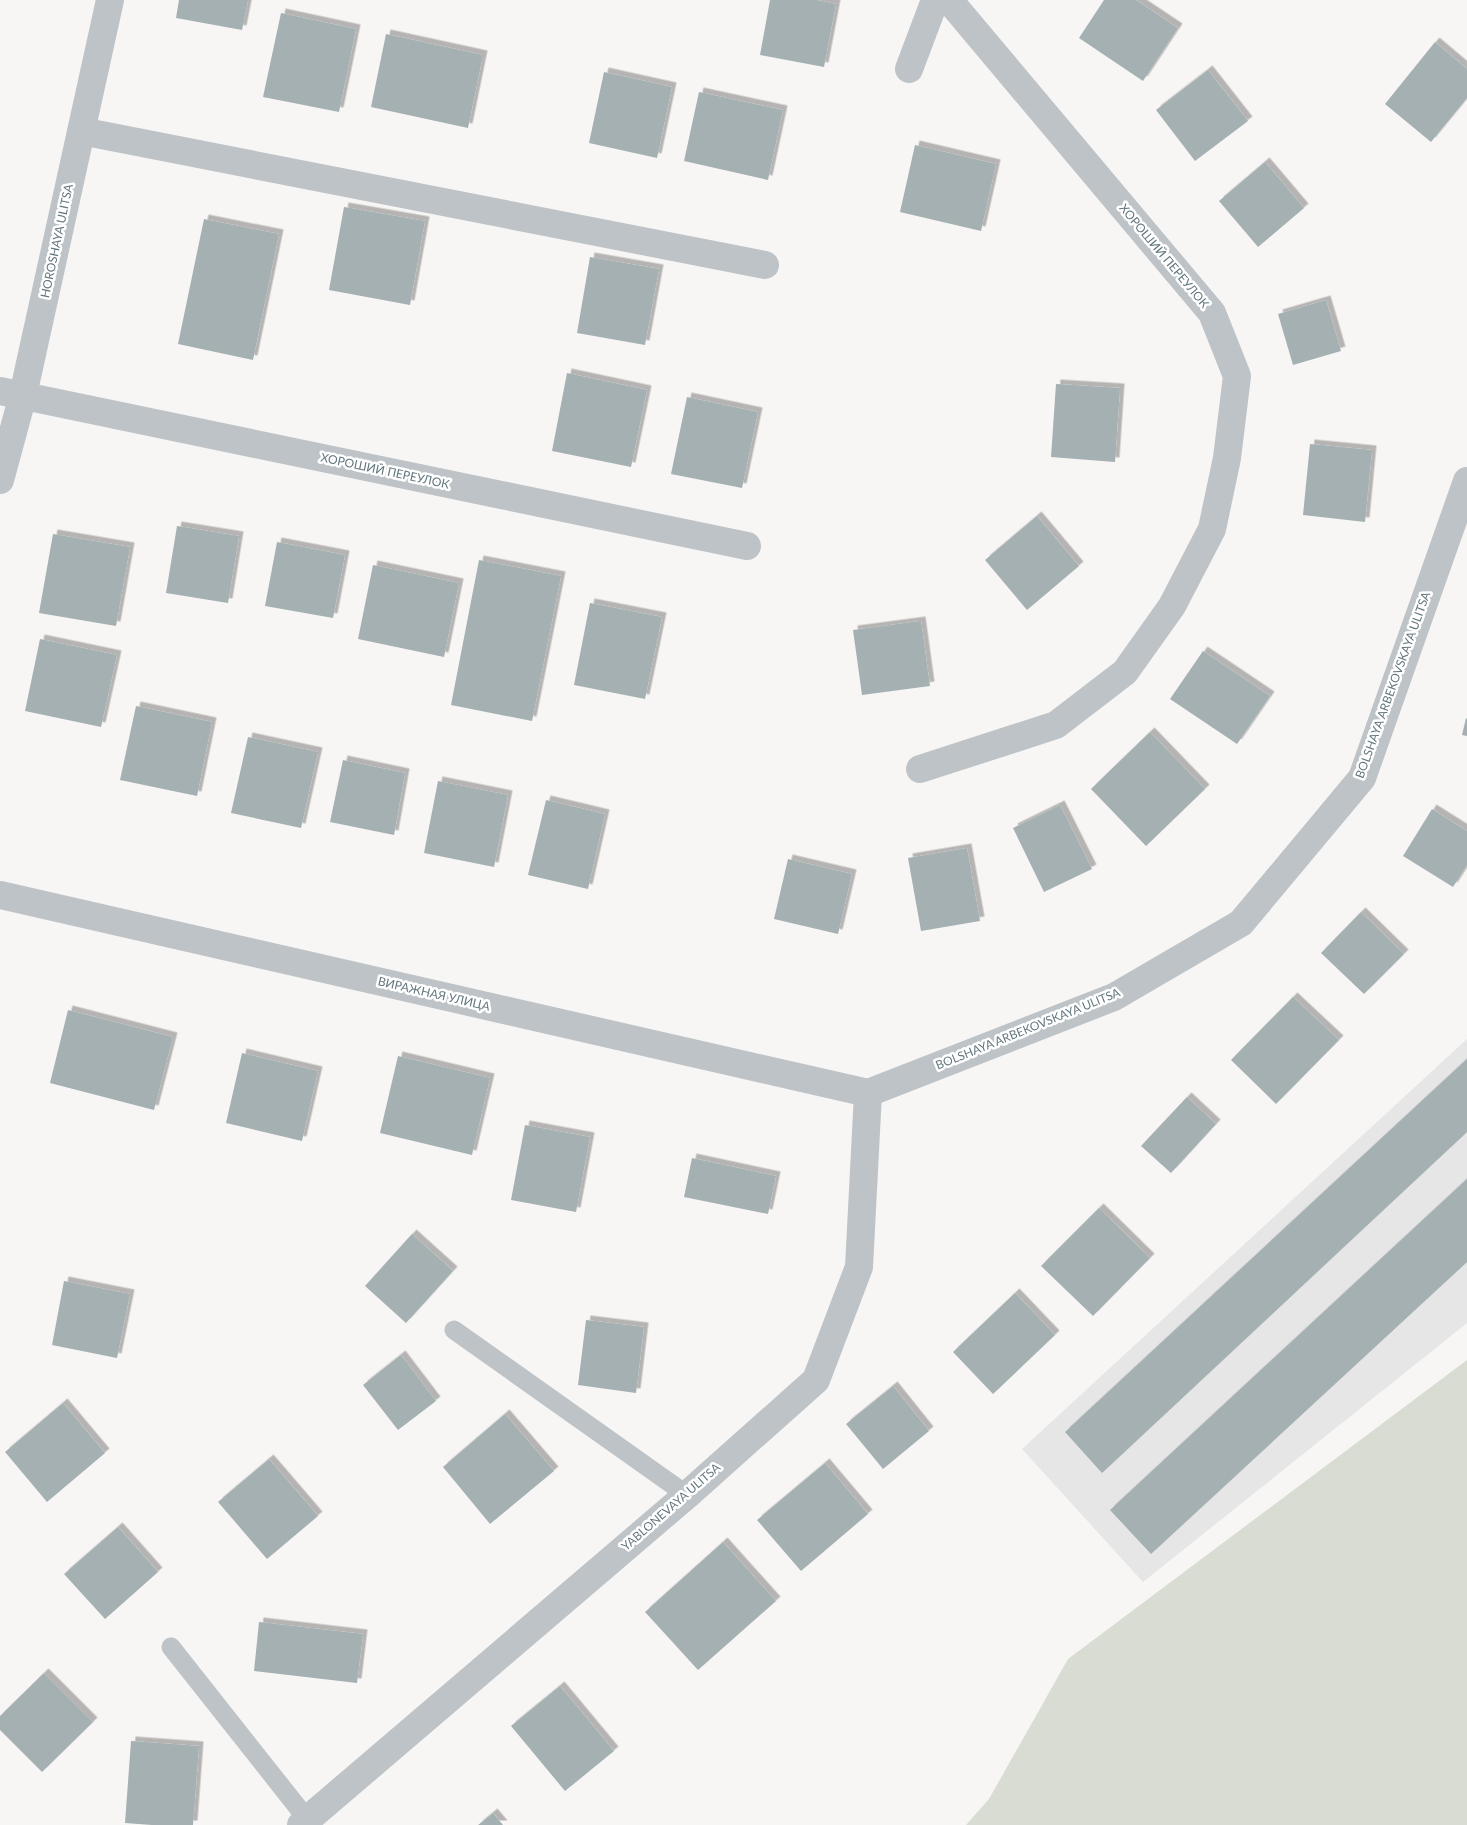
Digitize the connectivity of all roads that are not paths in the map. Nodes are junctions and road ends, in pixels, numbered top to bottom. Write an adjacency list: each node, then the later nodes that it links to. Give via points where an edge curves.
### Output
1 (110, 0): 5 (street, HOROSHAYA ULITSA)
2 (935, 0): 4 (street)
3 (948, 0): 11 (street, ХОРОШИЙ ПЕРЕУЛОК, via 1212,313 1237,376 1227,458 1212,529 1172,606 1125,672 1056,725)
4 (909, 69)
5 (81, 130): 6 (street); 7 (street, HOROSHAYA ULITSA)
6 (765, 265)
7 (11, 393): 8 (street, HOROSHAYA ULITSA); 10 (street, ХОРОШИЙ ПЕРЕУЛОК)
8 (0, 480)
9 (1467, 481): 13 (street, BOLSHAYA ARBEKOVSKAYA ULITSA, via 1362,778 1241,923 1114,997)
10 (747, 546)
11 (920, 769)
12 (0, 895): 13 (street, ВИРАЖНАЯ УЛИЦА)
13 (868, 1093): 15 (street, YABLONEVAYA ULITSA, via 859,1267 816,1380)
14 (454, 1330): 15 (lane)
15 (687, 1495): 17 (street, YABLONEVAYA ULITSA)
16 (172, 1647): 17 (lane)
17 (304, 1822)

